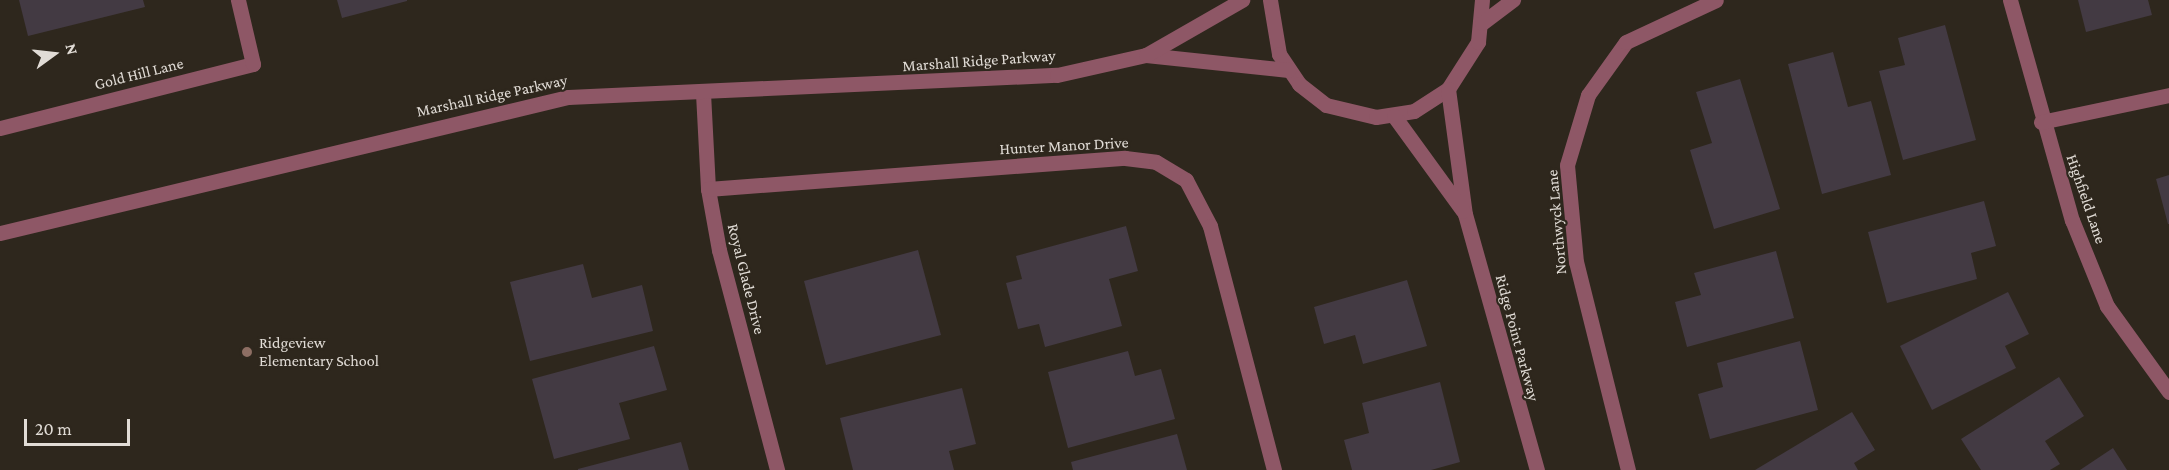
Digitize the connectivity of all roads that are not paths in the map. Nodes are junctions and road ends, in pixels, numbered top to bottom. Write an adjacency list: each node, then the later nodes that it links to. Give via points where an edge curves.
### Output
1 (238, 0): 16 (street, Gold Hill Lane, via 253,64)
2 (1242, 0): 9 (street, Marshall Ridge Parkway)
3 (1270, 0): 10 (street, via 1273,36)
4 (1482, 0): 8 (street)
5 (1513, 0): 8 (street)
6 (1716, 0): 24 (street, Northwyck Lane, via 1626,42 1588,95 1567,165 1576,262)
7 (2010, 0): 15 (street, Highfield Lane)
8 (1482, 23): 11 (street, via 1471,60)
9 (1146, 55): 10 (street, Marshall Ridge Parkway); 12 (street, Marshall Ridge Parkway, via 1056,75)
10 (1288, 70): 14 (street, via 1326,105 1359,116)
11 (1448, 89): 14 (street); 18 (street)
12 (703, 93): 17 (street, Royal Glade Drive); 19 (street, Marshall Ridge Parkway, via 568,97)
13 (2169, 95): 15 (street)
14 (1394, 116): 18 (street)
15 (2041, 122): 20 (street, Highfield Lane, via 2107,306)
16 (0, 128)
17 (708, 189): 21 (street, Royal Glade Drive, via 719,250); 22 (street, Hunter Manor Drive, via 1125,158 1156,162 1186,180 1210,226)
18 (1465, 214): 23 (street, Ridge Point Parkway)
19 (0, 233)
20 (2169, 392)
21 (777, 470)
22 (1274, 470)
23 (1537, 470)
24 (1628, 470)

